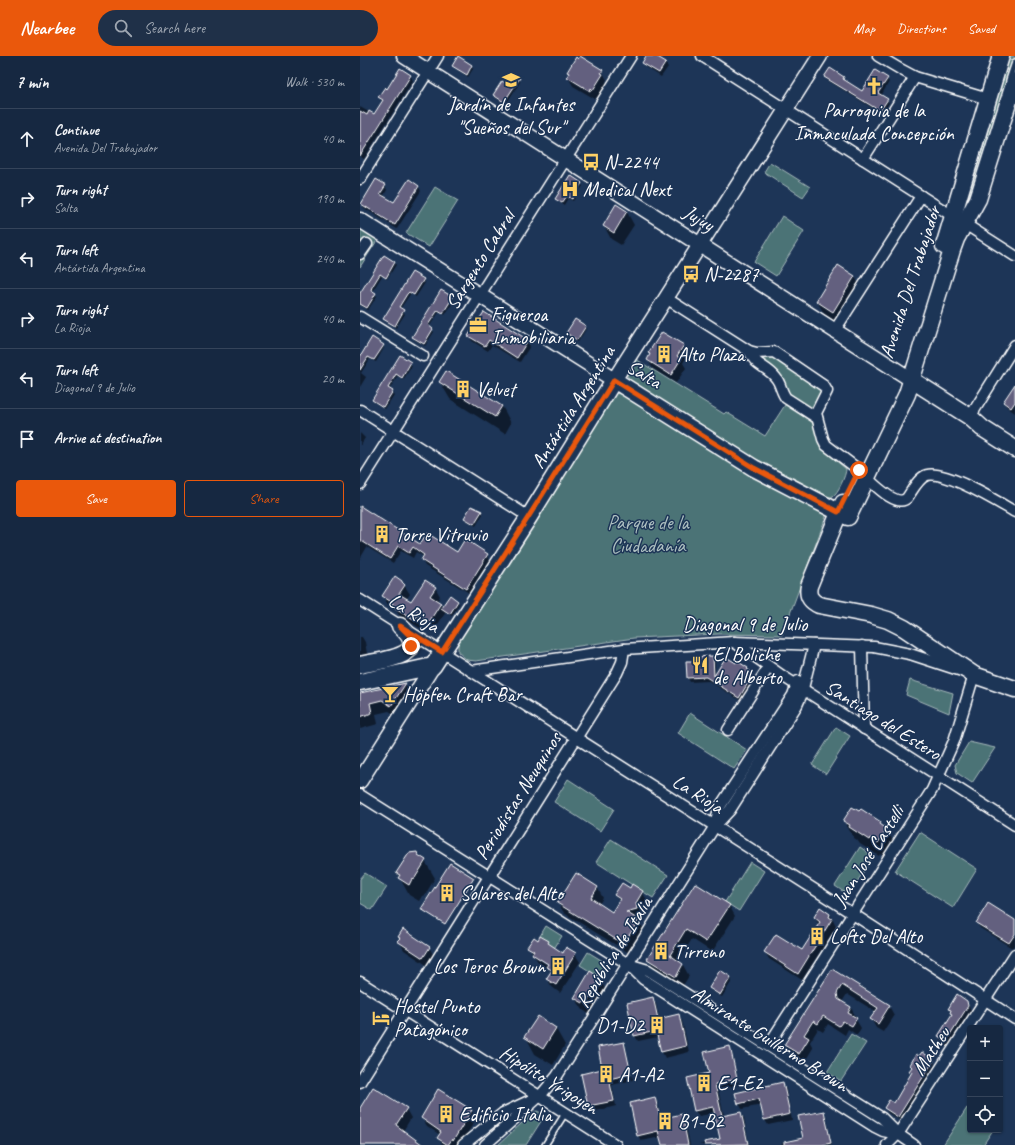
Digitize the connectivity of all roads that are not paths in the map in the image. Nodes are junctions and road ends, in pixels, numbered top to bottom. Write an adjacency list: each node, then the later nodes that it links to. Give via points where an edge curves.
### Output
1 (404, 56): 9 (street, Jujuy)
2 (438, 56): 9 (street)
3 (631, 56): 15 (street, Sargento Cabral)
4 (702, 56): 14 (street)
5 (820, 56): 14 (street, Antártida Argentina)
6 (878, 56): 10 (street)
7 (1001, 56): 12 (main road, Avenida Del Trabajador)
8 (1015, 62): 21 (lane)
9 (428, 71): 15 (street, Jujuy); 17 (street)
10 (915, 77): 12 (street); 16 (street)
11 (1015, 81): 13 (main road, Avenida Del Trabajador)
12 (988, 99): 21 (main road, Avenida Del Trabajador)
13 (1011, 109): 21 (main road, Avenida Del Trabajador, via 974,207)
14 (786, 110): 16 (street); 23 (street, Antártida Argentina)
15 (566, 158): 23 (street, Jujuy); 26 (street, Sargento Cabral)
16 (863, 159): 19 (street)
17 (360, 179)
18 (969, 183): 21 (lane)
19 (921, 196): 21 (street); 29 (street)
20 (360, 220): 26 (street, Salta)
21 (959, 221): 25 (street); 33 (main road, Avenida Del Trabajador, via 956,239)
22 (367, 244): 24 (street)
23 (700, 244): 27 (street, Antártida Argentina); 29 (street, Jujuy)
24 (360, 254)
25 (1014, 254)
26 (479, 296): 34 (street, Salta); 38 (street, Sargento Cabral)
27 (666, 298): 31 (street); 34 (street, Antártida Argentina)
28 (360, 317): 32 (street)
29 (835, 330): 33 (street, Jujuy)
30 (1015, 345): 36 (street)
31 (749, 351): 37 (street, via 755,361 775,377 786,398); 37 (street, via 774,352 826,388 826,394 817,409)
32 (423, 356)
33 (907, 376): 36 (main road, Jujuy); 41 (main road, Avenida Del Trabajador, via 890,406)
34 (614, 380): 44 (main road, Salta, via 754,468); 45 (main road, Antártida Argentina)
35 (360, 410): 38 (street)
36 (970, 417): 39 (main road, Jujuy, via 982,418); 40 (main road, Jujuy, via 982,428)
37 (817, 418): 41 (street, via 826,445)
38 (393, 431): 42 (street, Sargento Cabral); 45 (street)
39 (1015, 438)
40 (1015, 449)
41 (863, 474): 43 (street, via 891,498 900,502 907,498 922,478 933,474 978,491); 44 (main road, Avenida Del Trabajador)
42 (360, 484)
43 (1015, 512)
44 (843, 515): 59 (main road, Avenida Del Trabajador, via 809,586 808,593 812,601 819,605 896,623)
45 (529, 516): 52 (main road, Antártida Argentina)
46 (360, 600): 47 (street, La Rioja)
47 (400, 626): 52 (street, La Rioja); 54 (main road, via 408,633 411,643)
48 (734, 642): 49 (street, Diagonal 9 de Julio); 51 (street, Diagonal 9 de Julio); 56 (street, Santiago del Estero)
49 (811, 645): 50 (street, Diagonal 9 de Julio); 61 (street, República de Italia)
50 (862, 646): 59 (street, Diagonal 9 de Julio, via 904,653); 63 (street)
51 (624, 649): 57 (street, Diagonal 9 de Julio); 65 (street, Periodistas Neuquinos, via 620,668)
52 (442, 652): 55 (main road, Antártida Argentina); 57 (street, La Rioja)
53 (360, 665): 54 (main road)
54 (399, 665): 55 (main road); 58 (street); 60 (main road)
55 (433, 666): 67 (street, Antártida Argentina)
56 (768, 668): 61 (street, Santiago del Estero); 64 (street)
57 (471, 671): 65 (street, La Rioja)
58 (360, 674)
59 (974, 675): 62 (main road, Diagonal 9 de Julio); 66 (street, Juan José Castelli, via 954,741)
60 (360, 682)
61 (799, 688): 63 (street, Santiago del Estero); 70 (street, República de Italia, via 797,705 734,804)
62 (1015, 689)
63 (864, 728): 66 (street, Santiago del Estero)
64 (728, 730)
65 (576, 738): 70 (street, La Rioja); 71 (street, Periodistas Neuquinos)
66 (938, 776): 69 (street, Santiago del Estero); 72 (street, Juan José Castelli)
67 (360, 780)
68 (360, 795): 71 (street, Almirante Guillermo Brown)
69 (1013, 820)
70 (714, 826): 72 (street, La Rioja); 74 (street, República de Italia)
71 (489, 877): 74 (street, Almirante Guillermo Brown); 77 (street, Periodistas Neuquinos)
72 (852, 914): 76 (street, La Rioja); 79 (street, Juan José Castelli)
73 (1015, 954): 76 (street, Matheu)
74 (628, 964): 79 (street, Almirante Guillermo Brown, via 648,970); 81 (street, República de Italia, via 557,1076); 83 (street, Almirante Guillermo Brown, via 643,979 875,1127)
75 (360, 982): 77 (street, Hipólito Yrigoyen)
76 (986, 1000): 78 (street, La Rioja); 83 (street, Matheu)
77 (405, 1011): 80 (street, Periodistas Neuquinos); 81 (street, Hipólito Yrigoyen)
78 (1015, 1019)
79 (768, 1046): 83 (street, Almirante Guillermo Brown, via 882,1118)
80 (360, 1082)
81 (540, 1096): 82 (street, Hipólito Yrigoyen); 84 (street, República de Italia, via 503,1113); 85 (street, República de Italia)
82 (566, 1112): 86 (lane); 87 (street, Hipólito Yrigoyen)
83 (898, 1134): 88 (street, Matheu); 89 (street, Almirante Guillermo Brown)
84 (463, 1145)
85 (485, 1145)
86 (546, 1145)
87 (616, 1145)
88 (887, 1145)
89 (914, 1145)

